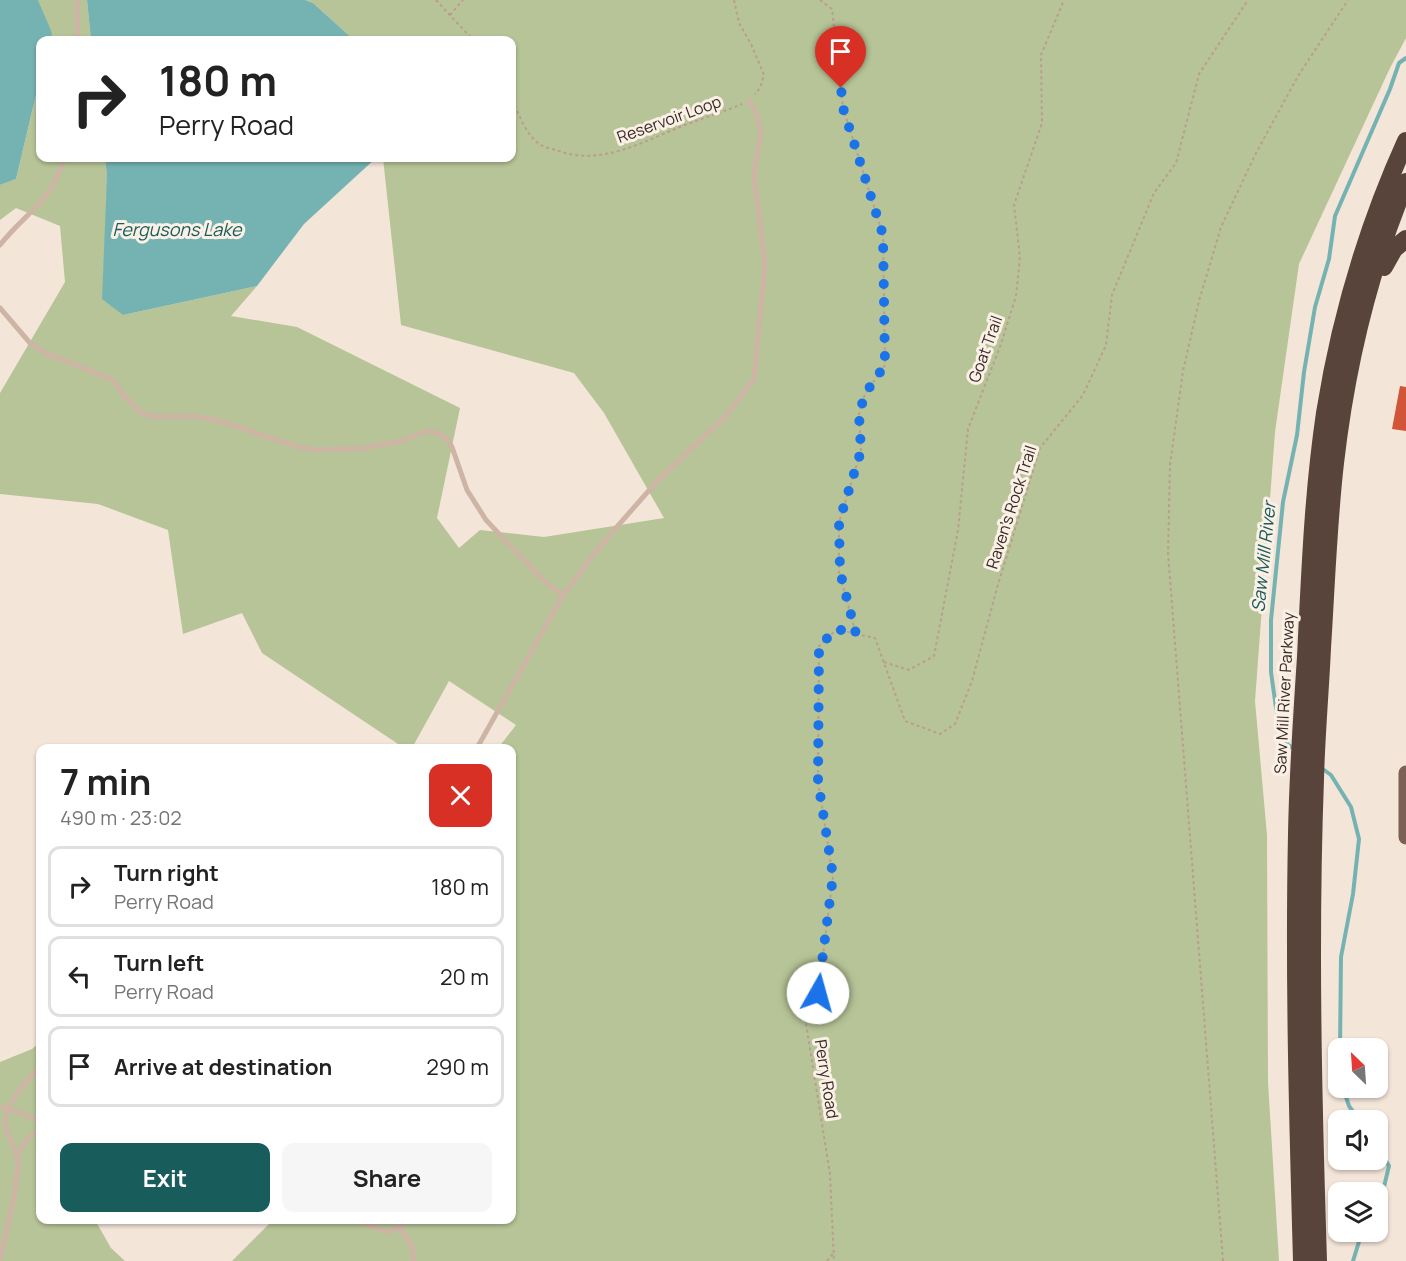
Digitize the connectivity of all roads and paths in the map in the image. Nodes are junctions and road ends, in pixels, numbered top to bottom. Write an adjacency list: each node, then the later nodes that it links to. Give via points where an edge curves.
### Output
1 (77, 0): 10 (lane)
2 (436, 0): 9 (path)
3 (463, 0): 9 (path)
4 (734, 0): 12 (path, via 738,23 764,75 760,88)
5 (820, 0): 22 (path, via 832,9 843,108 883,235 885,365 865,394 859,414 861,451 839,522 840,572)
6 (1064, 0): 23 (path, Goat Trail, via 1041,55 1042,123 1014,205 1020,257 1016,296 968,429 958,530 934,656 909,670)
7 (1248, 0): 23 (path, Raven's Rock Trail, via 1199,74 1176,163 1154,193 1116,285 1106,345 1083,395 1040,448 972,681 955,724 940,734 905,721)
8 (1348, 0): 41 (path, via 1298,76 1221,227 1183,371 1170,465 1168,553)
9 (450, 15): 11 (path)
10 (78, 36)
11 (468, 36)
12 (749, 101): 13 (path, Reservoir Loop, via 650,141 598,156 571,155 541,145 525,128); 21 (lane, via 761,131 754,175 765,264 754,379 725,417 652,488 601,545)
13 (516, 109)
14 (1406, 141): 42 (highway, Saw Mill River Parkway, via 1356,275 1341,333 1325,413 1314,518 1299,766 1296,926)
15 (62, 162): 18 (lane, via 52,189)
16 (1406, 182): 20 (highway)
17 (1406, 239): 20 (highway, via 1389,255)
18 (0, 245)
19 (0, 308): 21 (lane, via 30,343 113,380 143,414 206,418 315,450 365,448 426,431 437,433 452,447 467,490 486,520)
20 (1359, 327): 43 (highway, via 1335,464 1315,777 1312,990)
21 (562, 595): 24 (lane)
22 (856, 634): 23 (path, Raven's Rock Trail, via 875,638); 36 (path, Perry Road, via 837,629 819,646 818,670 818,781 833,876 818,993 806,1024 830,1174)
23 (884, 662)
24 (479, 744)
25 (1406, 773): 26 (main road)
26 (1406, 837)
27 (36, 1071): 29 (lane)
28 (0, 1107): 29 (lane)
29 (8, 1109): 30 (lane); 32 (lane, via 5,1127)
30 (36, 1120)
31 (36, 1133): 32 (lane)
32 (18, 1155): 37 (lane, via 17,1179)
33 (365, 1224): 35 (lane, via 389,1232)
34 (403, 1224): 35 (lane)
35 (399, 1227): 38 (lane, via 411,1244)
36 (835, 1251): 39 (path); 40 (path, Perry Road)
37 (0, 1259)
38 (414, 1261)
39 (827, 1261)
40 (834, 1261)
41 (1223, 1261)
42 (1302, 1261)
43 (1318, 1261)

